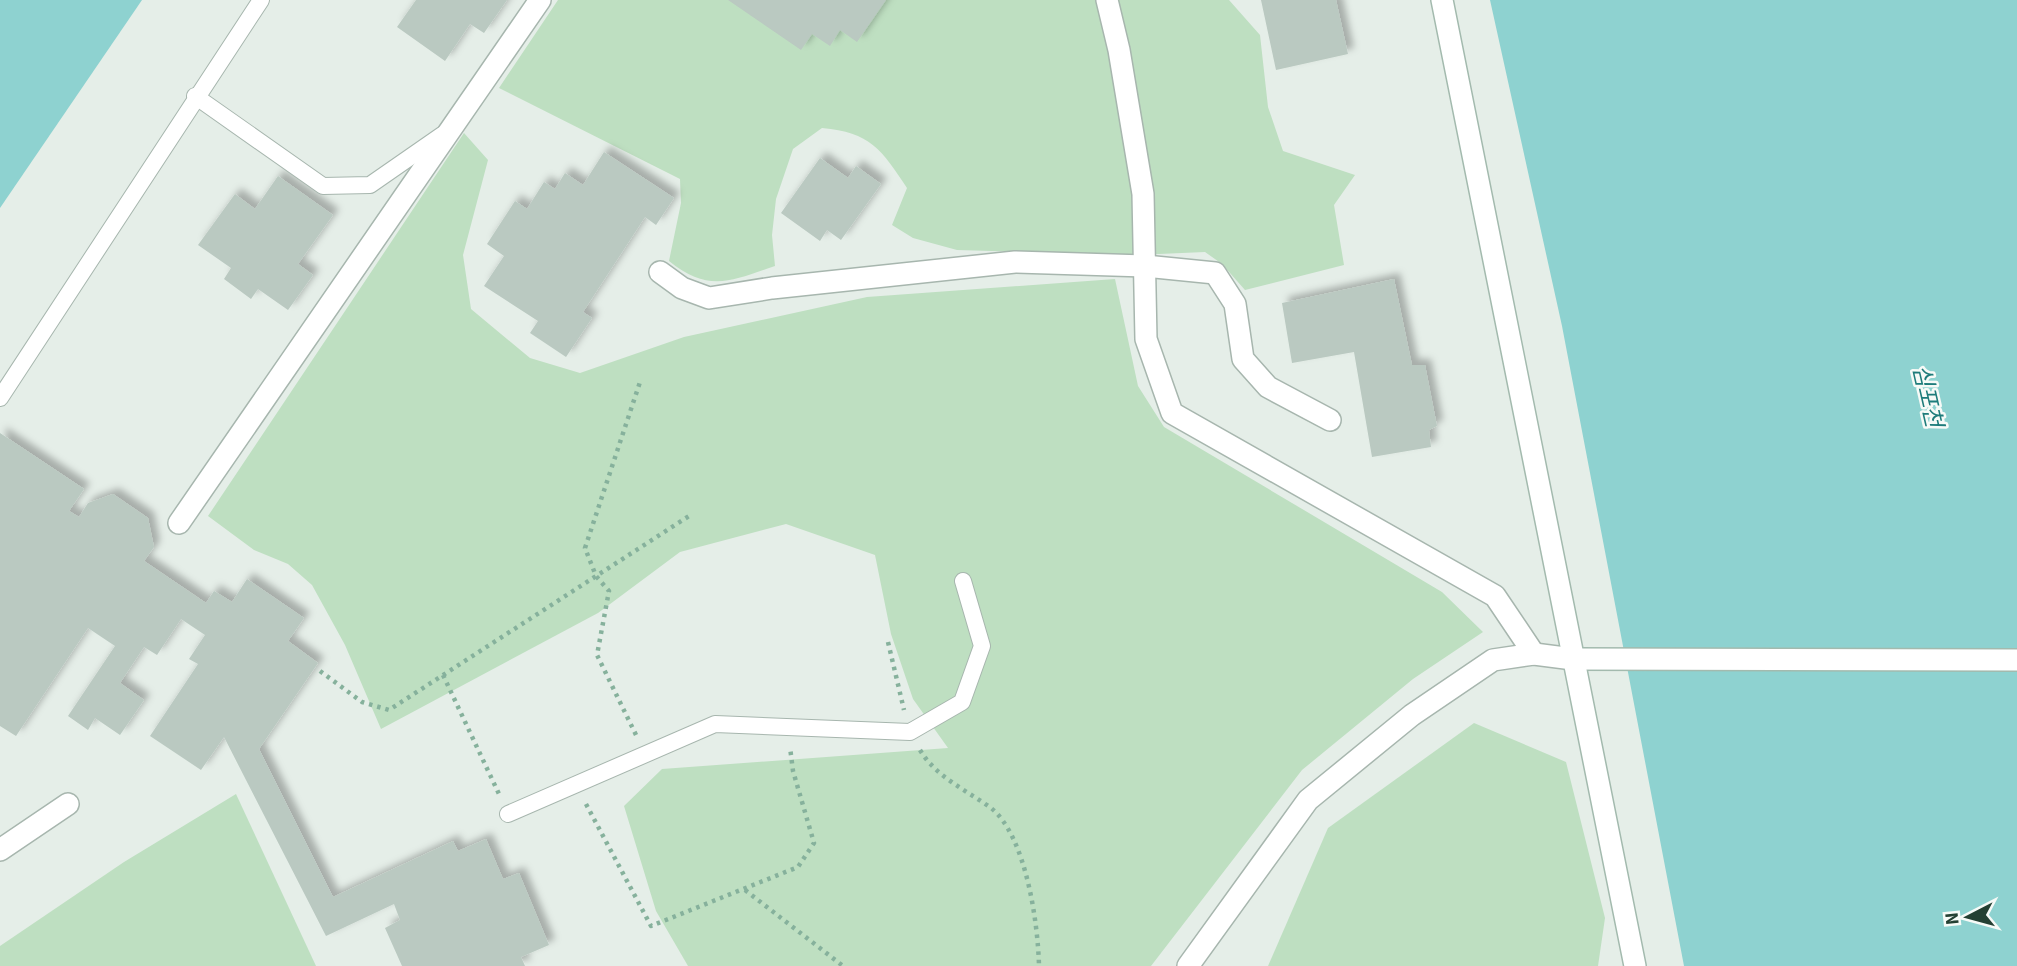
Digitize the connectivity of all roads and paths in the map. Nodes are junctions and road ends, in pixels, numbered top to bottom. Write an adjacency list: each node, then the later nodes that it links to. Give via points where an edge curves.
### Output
1 (261, 0): 5 (lane)
2 (540, 0): 6 (street)
3 (1107, 0): 7 (street, via 1143,194)
4 (1442, 0): 18 (street)
5 (195, 96): 6 (lane, via 323,186 370,185); 10 (lane)
6 (451, 129): 13 (street)
7 (1144, 266): 8 (street, via 1015,262 709,298 682,289); 11 (street, via 1215,273 1235,304 1243,359 1268,387); 17 (street, via 1146,339 1172,413 1494,596)
8 (660, 272)
9 (641, 379): 14 (path, via 585,548)
10 (0, 398)
11 (1330, 420)
12 (689, 516): 14 (path)
13 (179, 523)
14 (596, 576): 21 (path); 24 (path, via 609,591 597,656)
15 (963, 581): 23 (lane, via 982,646 962,702)
16 (888, 642): 23 (path)
17 (1534, 654): 18 (street); 32 (street, via 1493,660 1412,715 1308,800)
18 (1573, 659): 19 (street); 33 (street)
19 (2017, 660)
20 (320, 671): 21 (path, via 362,702 389,710)
21 (443, 675): 27 (path)
22 (788, 727): 23 (lane); 24 (lane, via 715,724); 29 (path, via 793,771 814,844 798,867)
23 (910, 732): 31 (path, via 929,766 994,811 1019,849)
24 (645, 755): 25 (lane)
25 (576, 785): 27 (lane); 29 (path, via 652,926)
26 (68, 804): 28 (street)
27 (508, 814)
28 (0, 850)
29 (744, 889): 30 (path)
30 (843, 966)
31 (1040, 966)
32 (1188, 966)
33 (1635, 966)

